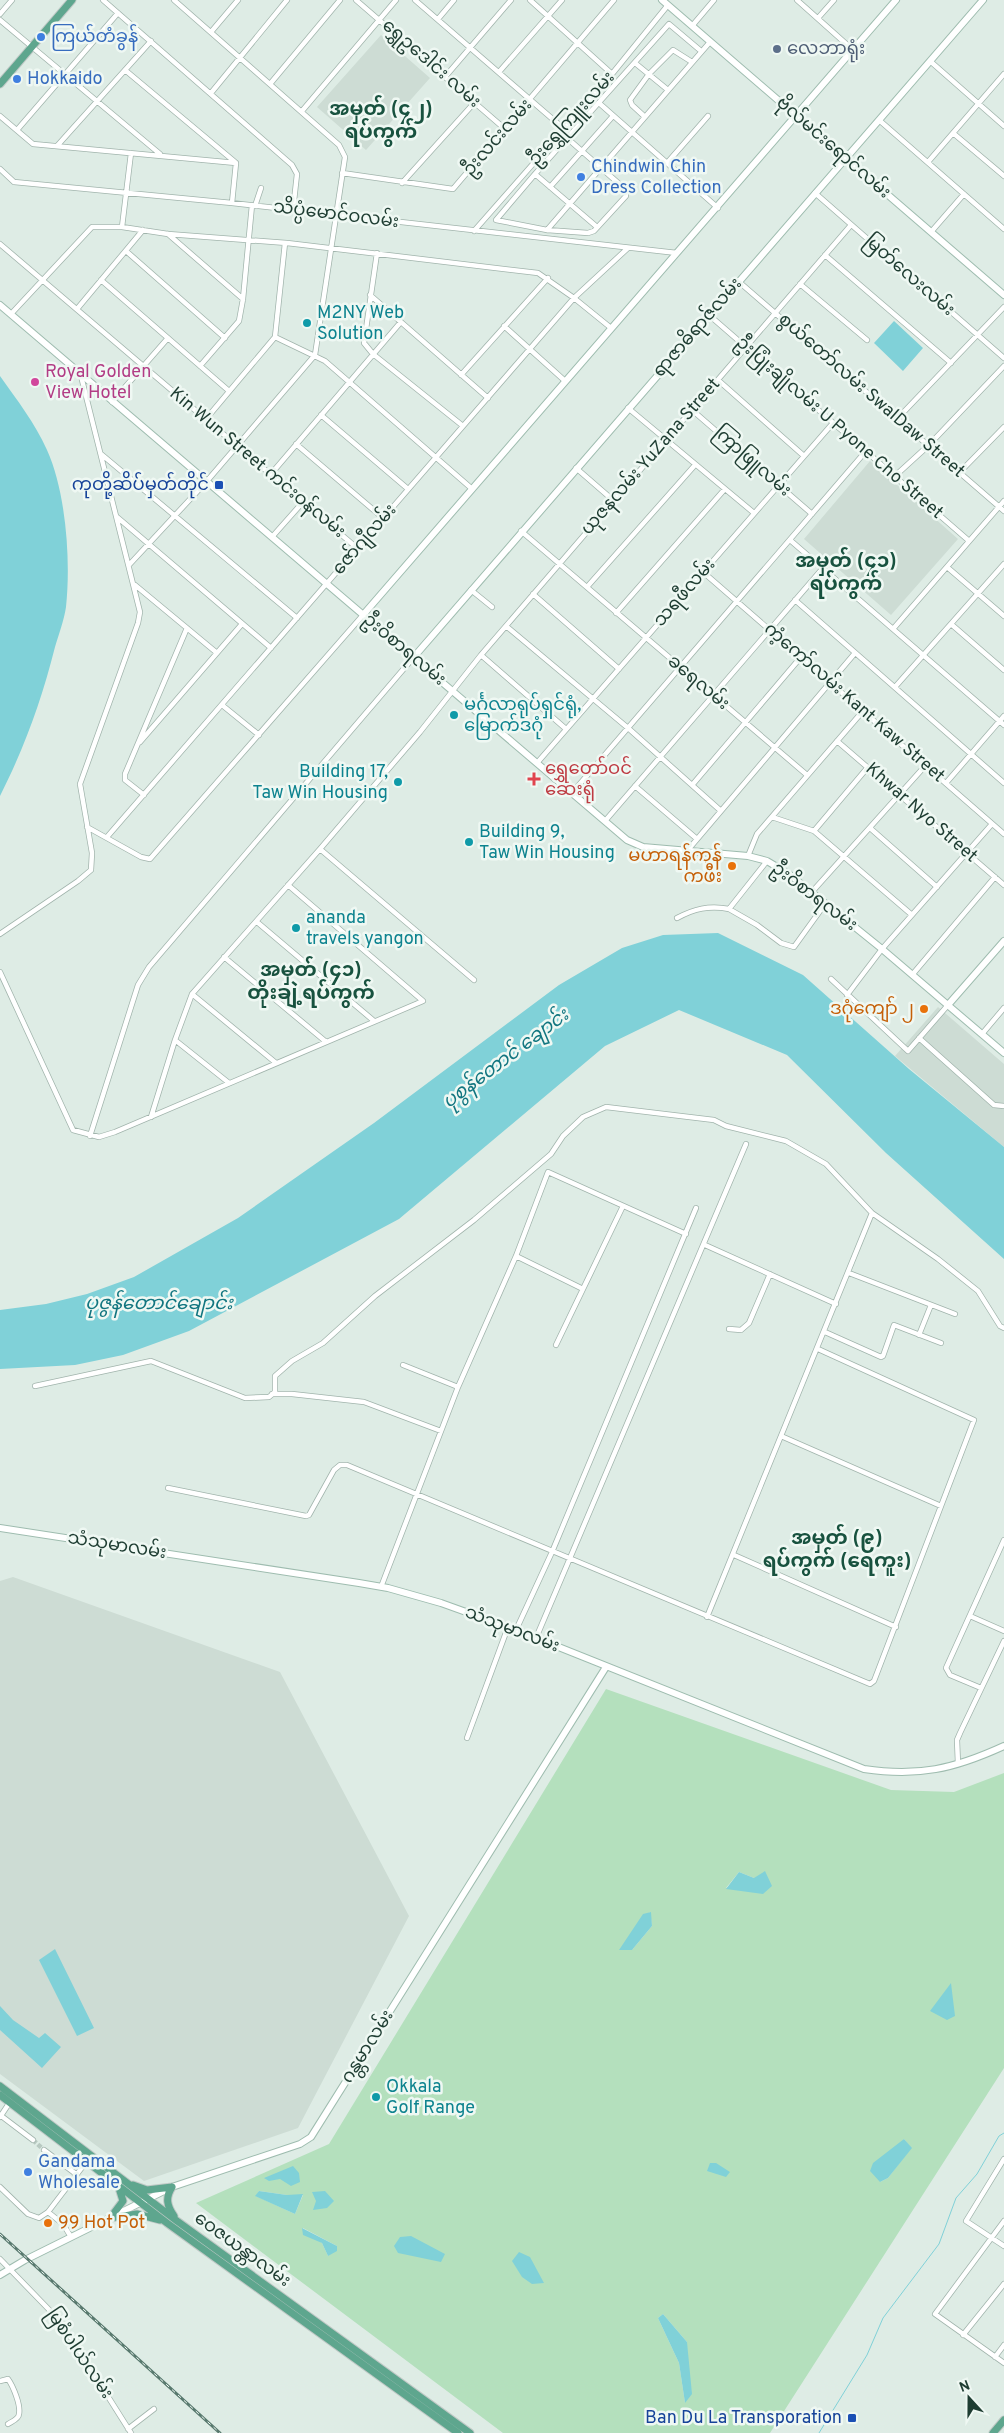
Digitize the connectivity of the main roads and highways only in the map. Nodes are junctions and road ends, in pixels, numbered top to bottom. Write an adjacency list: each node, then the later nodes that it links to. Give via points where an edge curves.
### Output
1 (72, 0): 5 (main road)
2 (896, 0): 6 (main road)
3 (983, 0): 7 (main road, ရာဇာဓိရာဇ်လမ်း, via 879,120)
4 (665, 2): 6 (main road, ဗိုလ်မင်းရောင်လမ်း)
5 (0, 84)
6 (798, 119): 7 (main road, ဗိုလ်မင်းရောင်လမ်း); 10 (main road, via 564,380 471,488)
7 (840, 156): 8 (main road, ဗိုလ်မင်းရောင်လမ်း); 11 (main road, ရာဇာဓိရာဇ်လမ်း, via 816,193)
8 (1004, 295)
9 (0, 305): 10 (main road, ဦးဝိစာရလမ်း)
10 (367, 619): 11 (main road, ဦးဝိစာရလမ်း)
11 (413, 657): 13 (main road, ဦးဝိစာရလမ်း, via 627,840 643,847 748,856 767,861 789,874)
12 (1004, 941): 13 (main road)
13 (948, 1005): 14 (main road, ဦးဝိစာရလမ်း)
14 (1004, 1053)
15 (0, 1528): 16 (main road, သံသုမာလမ်း, via 381,1587 441,1603)
16 (606, 1667): 17 (main road, သံသုမာလမ်း, via 864,1768 917,1773 958,1765); 22 (main road, ဂန္တမာလမ်း, via 311,2137 300,2144)
17 (1004, 1746)
18 (0, 2086): 20 (main road, ဝေဇယန္တာလမ်း)
19 (0, 2095): 20 (main road, ဝေဇယန္တာလမ်း)
20 (12, 2100): 21 (main road, ဝေဇယန္တာလမ်း); 21 (main road, ဝေဇယန္တာလမ်း, via 86,2161)
21 (121, 2183): 22 (main road, via 147,2190); 23 (main road, ဝေဇယန္တာလမ်း); 24 (main road, ဝေဇယန္တာလမ်း); 25 (main road, via 123,2201)
22 (172, 2187): 23 (main road, ဂန္တမာလမ်း); 26 (main road, via 167,2201)
23 (147, 2198): 24 (main road, ဂန္တမာလမ်း); 26 (main road, ဝေဇယန္တာလမ်း)
24 (140, 2202): 25 (main road, ဂန္တမာလမ်း); 27 (main road, ဝေဇယန္တာလမ်း)
25 (110, 2218): 27 (main road, via 137,2214); 28 (main road, ဂန္တမာလမ်း)
26 (176, 2221): 31 (main road, ဝေဇယန္တာလမ်း)
27 (167, 2223): 30 (main road, ဝေဇယန္တာလမ်း)
28 (0, 2275)
29 (1004, 2420): 32 (main road)
30 (458, 2433)
31 (470, 2433)
32 (993, 2433)

